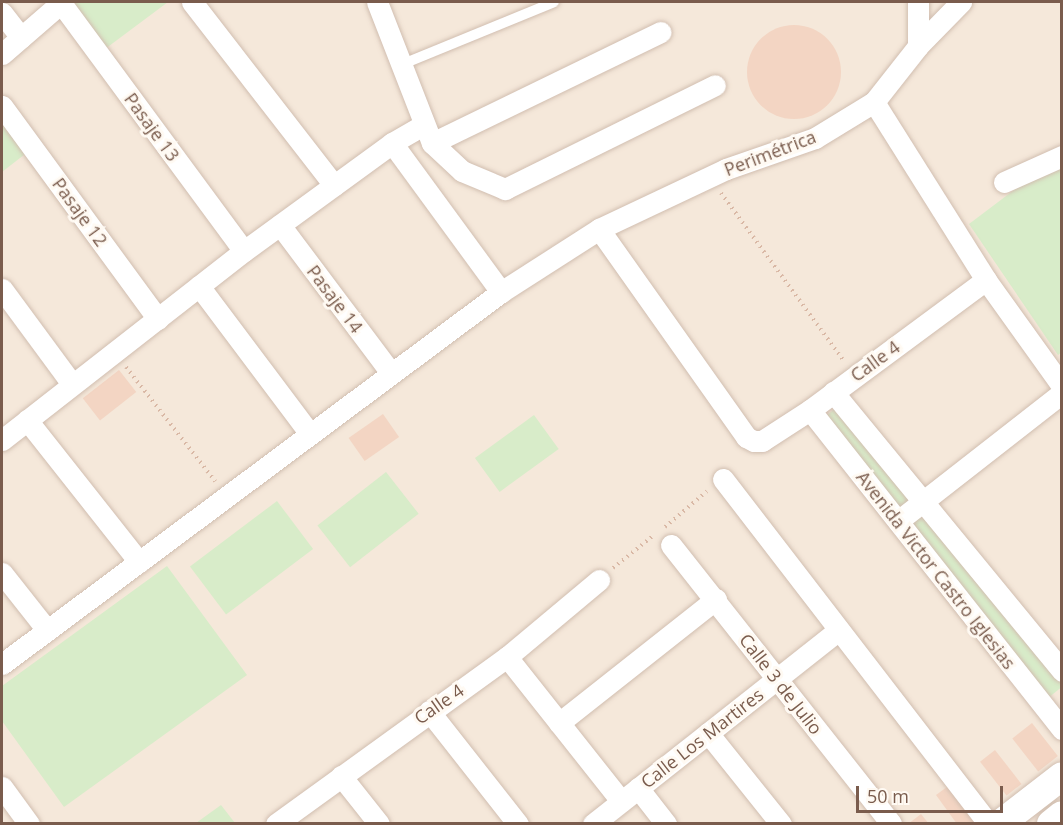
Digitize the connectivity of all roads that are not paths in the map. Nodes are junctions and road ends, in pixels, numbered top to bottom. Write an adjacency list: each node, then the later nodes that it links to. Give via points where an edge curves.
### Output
1 (61, 2): 9 (street); 23 (street, Pasaje 13)
2 (192, 2): 20 (street)
3 (377, 2): 12 (street)
4 (554, 2): 12 (lane)
5 (918, 2): 10 (street)
6 (961, 2): 10 (street, Perimétrica)
7 (2, 13): 9 (street)
8 (661, 32): 16 (street)
9 (21, 37): 11 (street)
10 (918, 46): 14 (street, Perimétrica)
11 (2, 54)
12 (403, 64): 16 (street)
13 (716, 86): 16 (street, via 504,189 462,171)
14 (874, 102): 22 (street, Perimétrica, via 815,138 709,177); 24 (street)
15 (2, 106): 28 (street, Pasaje 12)
16 (428, 134): 17 (street)
17 (392, 143): 20 (street); 27 (street)
18 (1062, 156): 19 (street)
19 (1004, 182)
20 (334, 185): 21 (street)
21 (280, 225): 23 (street); 29 (street, Pasaje 14)
22 (599, 230): 27 (street, Perimétrica); 34 (street, Calle 4, via 746,437 762,441)
23 (244, 251): 25 (street)
24 (986, 280): 30 (street); 32 (street, Calle 4)
25 (199, 286): 28 (street); 36 (street)
26 (2, 289): 31 (street)
27 (501, 292): 29 (street, Perimétrica)
28 (158, 319): 31 (street)
29 (391, 373): 36 (street, Perimétrica)
30 (1059, 375)
31 (72, 384): 35 (street)
32 (833, 392): 34 (street, Calle 4); 39 (street, Avenida Victor Castro Iglesias)
33 (1062, 393): 39 (street)
34 (810, 410): 40 (street, Avenida Victor Castro Iglesias)
35 (27, 420): 37 (street); 42 (street)
36 (310, 434): 42 (street, Perimétrica)
37 (2, 440)
38 (723, 478): 47 (street)
39 (923, 501): 40 (street); 50 (street, Avenida Victor Castro Iglesias)
40 (898, 521): 54 (street, Avenida Victor Castro Iglesias)
41 (671, 545): 45 (street, Calle 3 de Julio)
42 (139, 562): 46 (street, Perimétrica)
43 (2, 573): 46 (street)
44 (599, 580): 48 (street, Calle 4)
45 (716, 599): 51 (street, Calle 3 de Julio); 53 (street)
46 (47, 630): 49 (street, Perimétrica)
47 (839, 630): 51 (street, Calle Los Martires); 70 (street)
48 (507, 657): 52 (street, Calle 4); 53 (street)
49 (2, 664)
50 (1062, 671)
51 (777, 679): 55 (street, Calle Los Martires); 69 (street, Calle 3 de Julio)
52 (429, 711): 56 (street, Calle 4); 65 (street)
53 (559, 723): 60 (street)
54 (1062, 729)
55 (708, 733): 59 (street, Calle Los Martires); 68 (street)
56 (341, 776): 63 (street, Calle 4); 64 (street)
57 (1062, 776): 71 (main road)
58 (2, 787): 62 (street)
59 (638, 788): 60 (street, Calle Los Martires); 67 (street)
60 (621, 801): 66 (street, Calle Los Martires)
61 (1062, 815): 72 (main road)
62 (29, 824)
63 (276, 824)
64 (379, 824)
65 (518, 824)
66 (593, 824)
67 (666, 824)
68 (782, 824)
69 (891, 824)
70 (989, 824)
71 (1000, 824)
72 (1051, 824)

